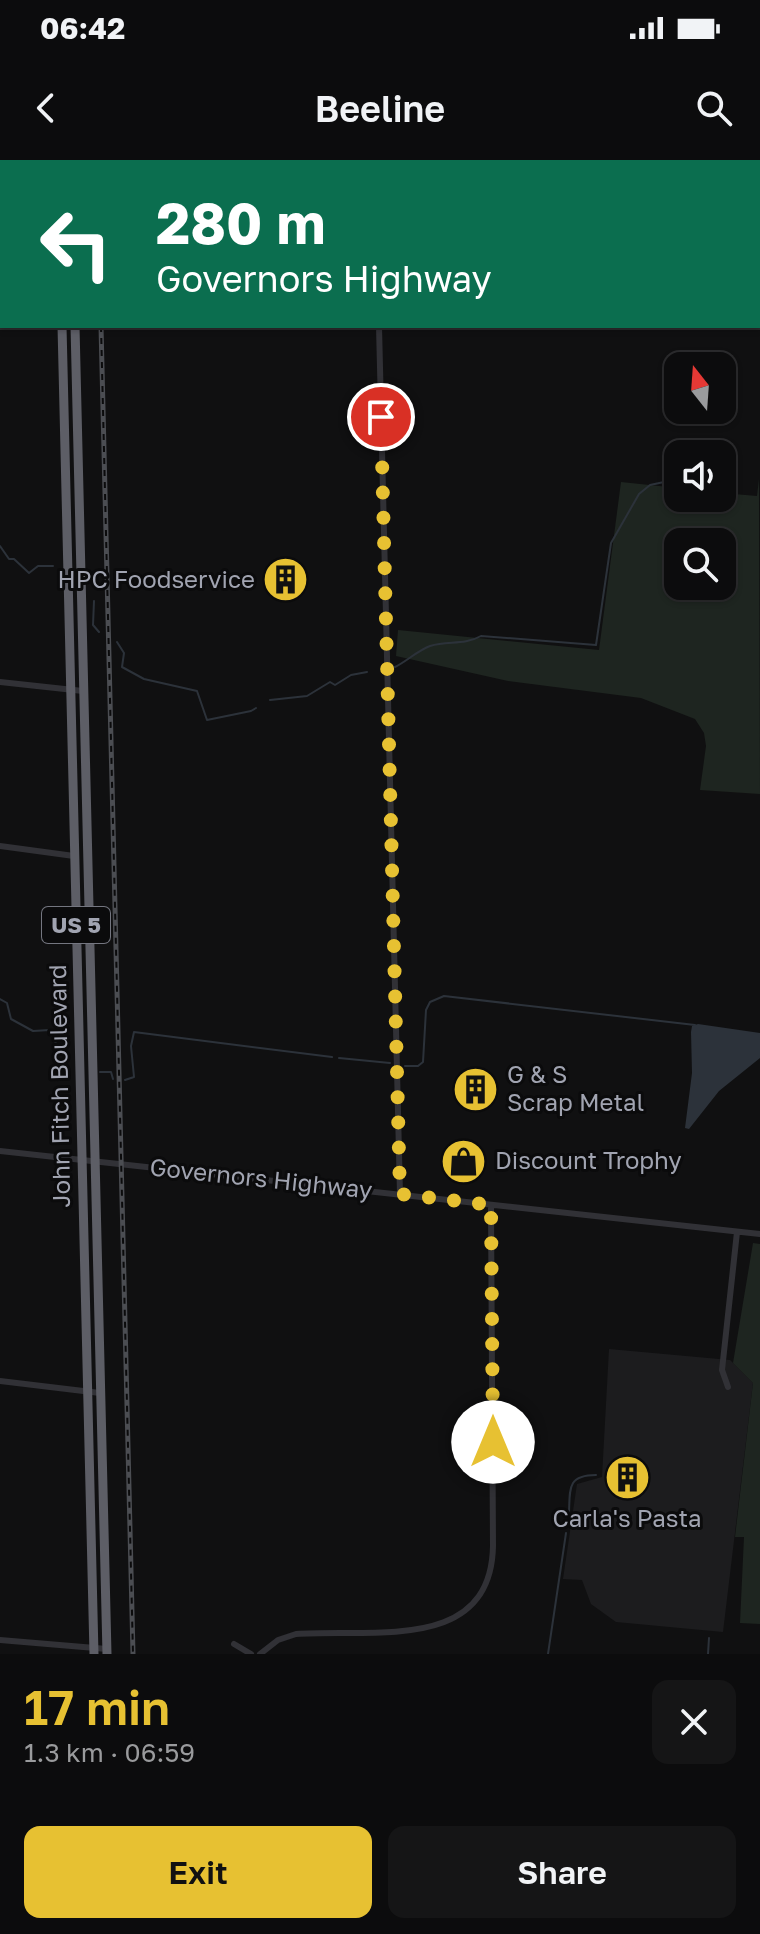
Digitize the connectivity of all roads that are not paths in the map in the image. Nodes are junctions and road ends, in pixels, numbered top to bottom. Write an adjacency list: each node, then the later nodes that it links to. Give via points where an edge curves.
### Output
1 (62, 328): 5 (highway, John Fitch Boulevard / US 5)
2 (75, 328): 6 (highway, John Fitch Boulevard / US 5)
3 (379, 328): 12 (street)
4 (0, 682): 5 (street)
5 (70, 690): 6 (street); 8 (highway, John Fitch Boulevard / US 5)
6 (83, 691): 11 (highway, John Fitch Boulevard / US 5)
7 (0, 846): 8 (street)
8 (74, 856): 10 (highway, John Fitch Boulevard / US 5)
9 (0, 1151): 10 (street, Governors Highway)
10 (82, 1160): 11 (street, Governors Highway); 18 (highway, John Fitch Boulevard / US 5)
11 (95, 1162): 12 (street, Governors Highway); 19 (highway, John Fitch Boulevard / US 5)
12 (400, 1194): 13 (street, Governors Highway)
13 (491, 1205): 14 (street, Governors Highway); 25 (street, via 493,1546 485,1588 466,1612 440,1627 296,1634)
14 (737, 1232): 15 (street, Governors Highway); 17 (street, via 722,1370)
15 (760, 1234)
16 (0, 1381): 18 (street)
17 (728, 1387)
18 (88, 1392): 19 (street); 22 (highway, John Fitch Boulevard / US 5)
19 (100, 1393): 23 (highway, John Fitch Boulevard / US 5)
20 (0, 1640): 22 (street)
21 (234, 1644): 24 (street)
22 (94, 1652): 23 (street)
23 (107, 1652)
24 (251, 1654)
25 (260, 1654)

